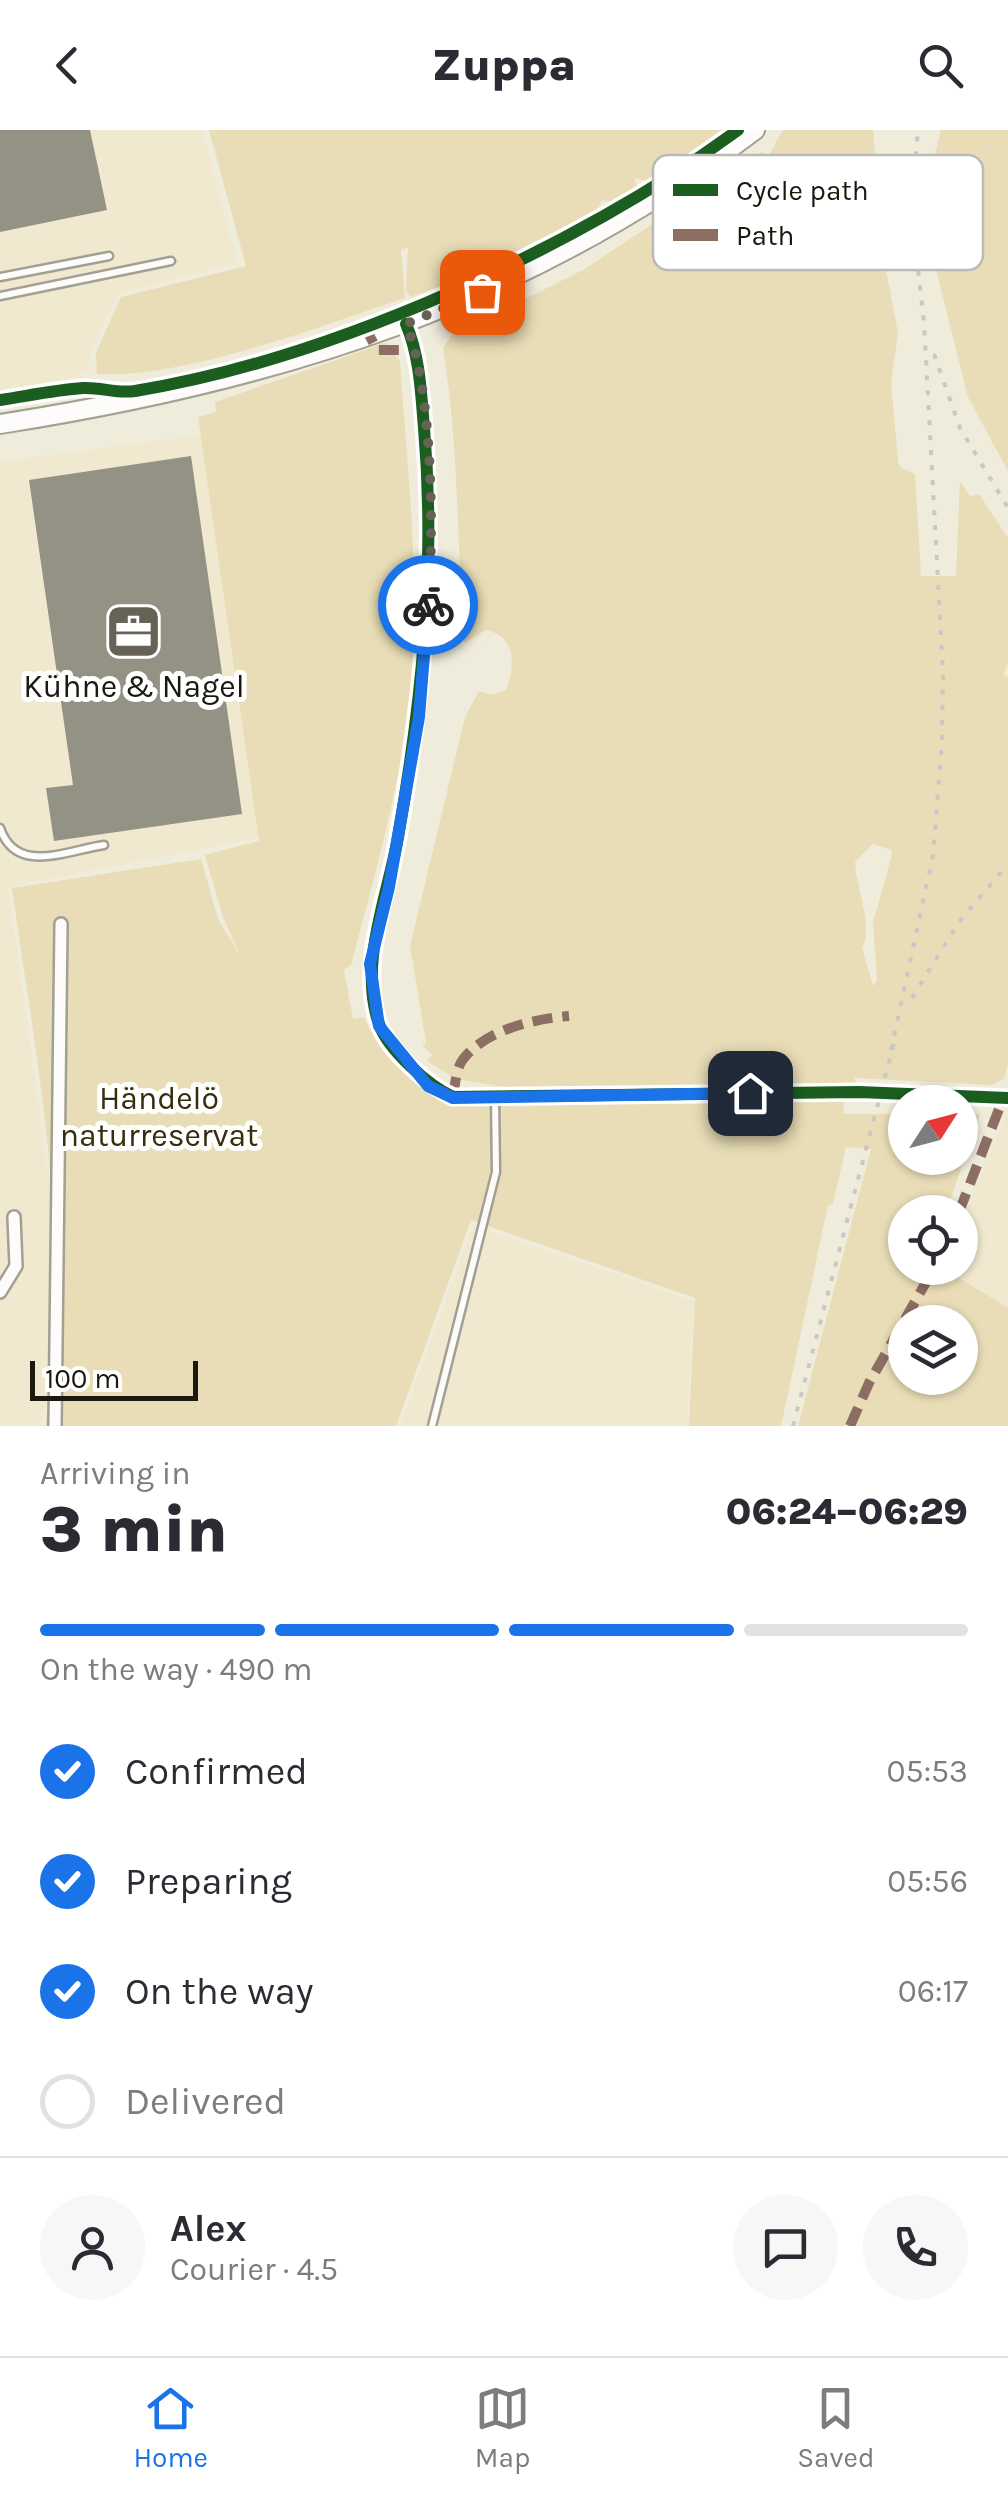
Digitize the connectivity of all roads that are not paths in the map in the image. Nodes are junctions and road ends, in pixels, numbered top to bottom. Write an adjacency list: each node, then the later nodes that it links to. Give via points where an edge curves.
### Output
1 (755, 130): 2 (street)
2 (716, 155)
3 (653, 196): 8 (street, via 575,246)
4 (109, 256): 6 (lane)
5 (171, 260): 7 (lane)
6 (0, 277)
7 (0, 296)
8 (406, 324): 9 (street, via 200,389); 13 (street, via 421,390 430,581 419,717 370,964 379,1026 428,1086 453,1098)
9 (0, 424)
10 (0, 828): 11 (lane, via 10,850 24,858)
11 (104, 845)
12 (61, 924): 17 (street)
13 (495, 1097): 14 (street, via 869,1092); 18 (lane, via 496,1172)
14 (1008, 1098)
15 (14, 1216): 16 (street, via 16,1266)
16 (0, 1292)
17 (55, 1426)
18 (432, 1426)

